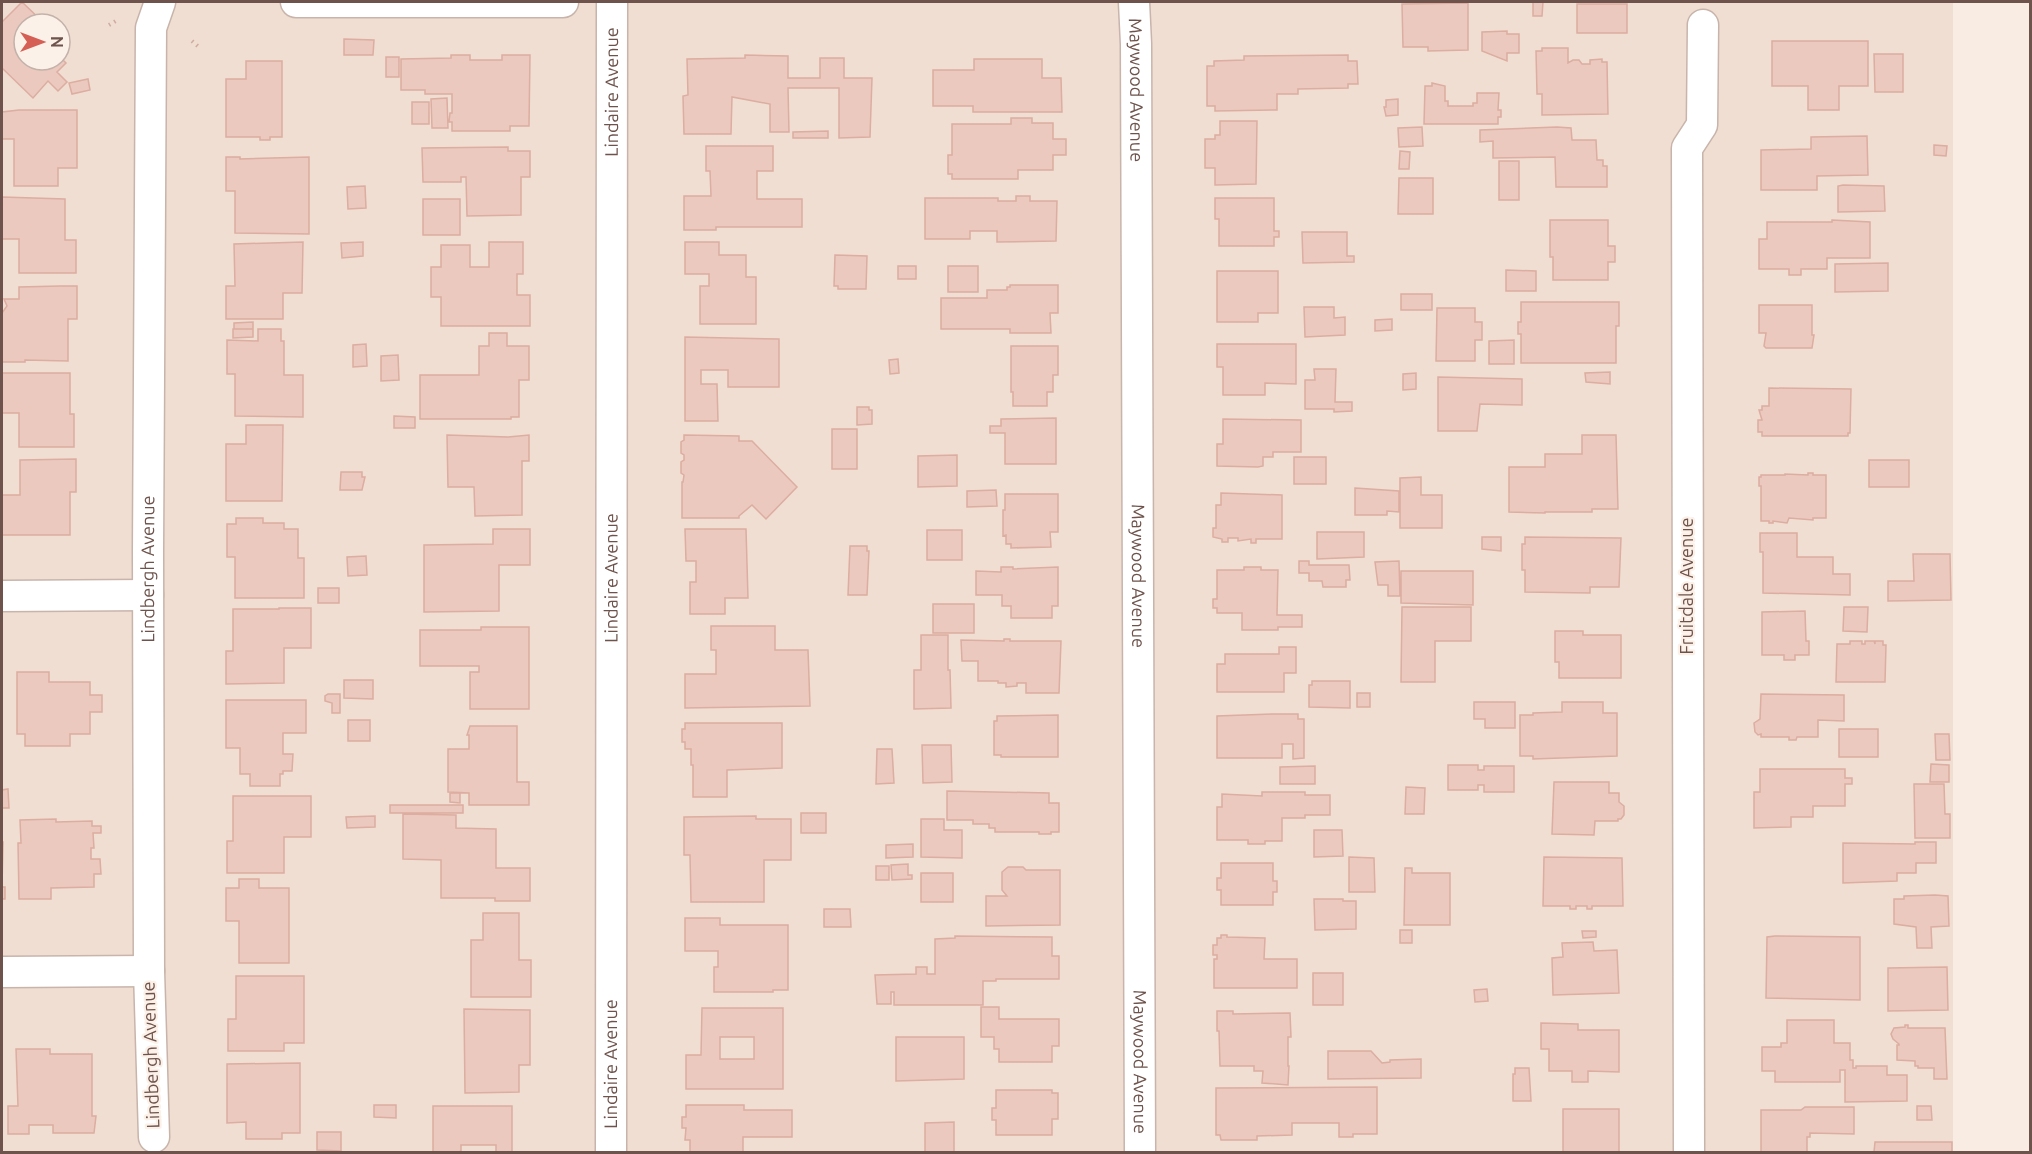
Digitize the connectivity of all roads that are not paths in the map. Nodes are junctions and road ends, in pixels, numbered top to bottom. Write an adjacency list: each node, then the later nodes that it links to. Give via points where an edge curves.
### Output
1 (160, 2): 7 (street, Lindbergh Avenue, via 151,28)
2 (296, 2): 3 (street)
3 (563, 2)
4 (612, 2): 12 (street, Lindaire Avenue)
5 (1134, 2): 13 (street, Maywood Avenue)
6 (1703, 25): 14 (street, Fruitdale Avenue, via 1702,125 1687,148)
7 (148, 595): 8 (street); 9 (street, Lindbergh Avenue)
8 (2, 596)
9 (148, 971): 10 (street); 11 (street, Lindbergh Avenue)
10 (2, 972)
11 (154, 1137)
12 (611, 1152)
13 (1140, 1152)
14 (1689, 1152)

